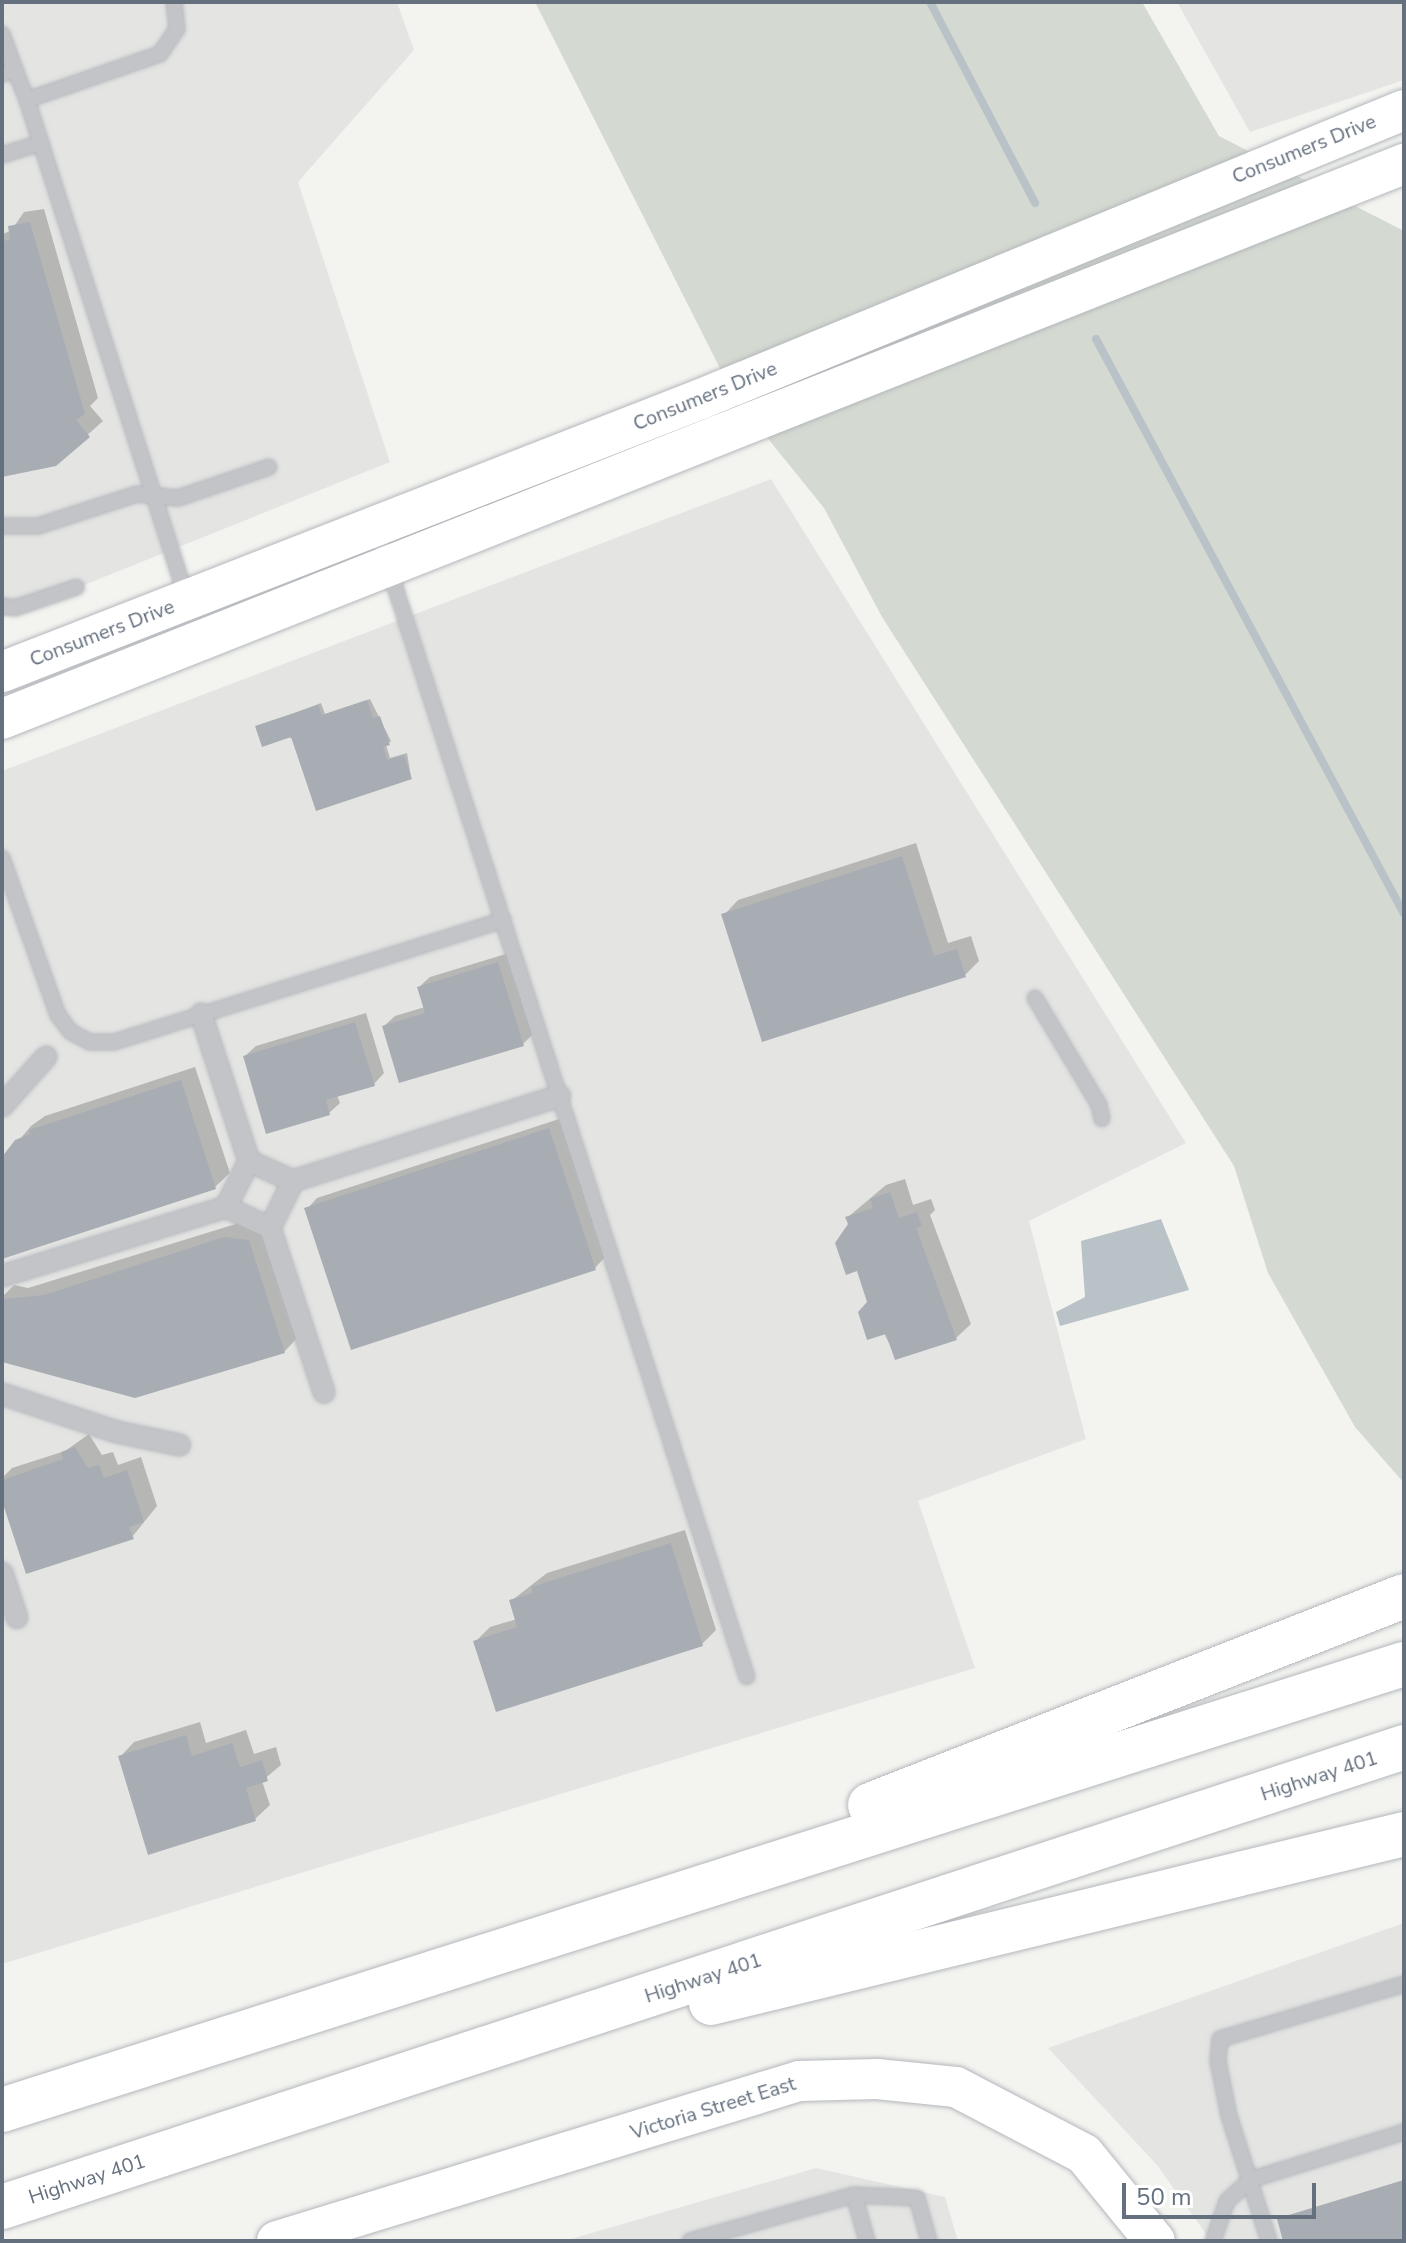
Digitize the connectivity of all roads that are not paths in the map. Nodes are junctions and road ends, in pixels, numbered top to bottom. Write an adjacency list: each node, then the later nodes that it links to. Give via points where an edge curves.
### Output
1 (174, 2): 4 (lane, via 177,29 160,54)
2 (2, 34): 3 (lane)
3 (8, 72): 4 (lane)
4 (27, 100): 6 (lane)
5 (1404, 110): 12 (main road, Consumers Drive)
6 (41, 143): 7 (lane); 10 (lane)
7 (2, 155)
8 (1404, 164): 13 (main road, Consumers Drive)
9 (269, 467): 10 (lane, via 178,498)
10 (155, 497): 11 (lane, via 137,494 38,526); 15 (lane)
11 (2, 526)
12 (376, 528): 13 (lane); 15 (main road, Consumers Drive)
13 (388, 566): 18 (main road, Consumers Drive); 20 (lane)
14 (77, 587): 16 (lane, via 15,608)
15 (188, 600): 17 (main road, Consumers Drive)
16 (2, 606)
17 (2, 672)
18 (2, 719)
19 (2, 858): 22 (lane, via 58,1015 71,1032 90,1042 114,1042)
20 (503, 920): 22 (lane); 24 (lane)
21 (1035, 998): 26 (lane, via 1099,1105)
22 (201, 1014): 27 (street)
23 (46, 1057): 25 (street)
24 (560, 1096): 28 (street); 39 (lane)
25 (2, 1106)
26 (1102, 1119)
27 (249, 1161): 28 (street); 29 (street)
28 (293, 1181): 30 (street)
29 (226, 1207): 30 (street); 31 (street)
30 (270, 1228): 32 (street)
31 (2, 1276)
32 (324, 1392)
33 (2, 1394): 34 (street, via 117,1432)
34 (180, 1445)
35 (2, 1573): 37 (street)
36 (1404, 1596): 42 (highway)
37 (17, 1618)
38 (1404, 1664): 42 (highway)
39 (747, 1677)
40 (1404, 1747): 44 (highway, Highway 401)
41 (1404, 1834): 44 (highway)
42 (508, 1950): 45 (highway)
43 (1404, 1984): 47 (lane, via 1220,2039 1224,2096)
44 (386, 2082): 49 (highway, Highway 401)
45 (2, 2110)
46 (1404, 2132): 47 (lane)
47 (1250, 2180): 55 (lane, via 1227,2201); 56 (lane)
48 (854, 2195): 51 (lane); 52 (lane); 53 (lane, via 917,2198)
49 (2, 2207)
50 (277, 2241): 54 (main road, Victoria Street East, via 799,2081 877,2079 956,2087 1084,2154)
51 (690, 2241)
52 (867, 2241)
53 (929, 2241)
54 (1155, 2241)
55 (1213, 2241)
56 (1269, 2241)

